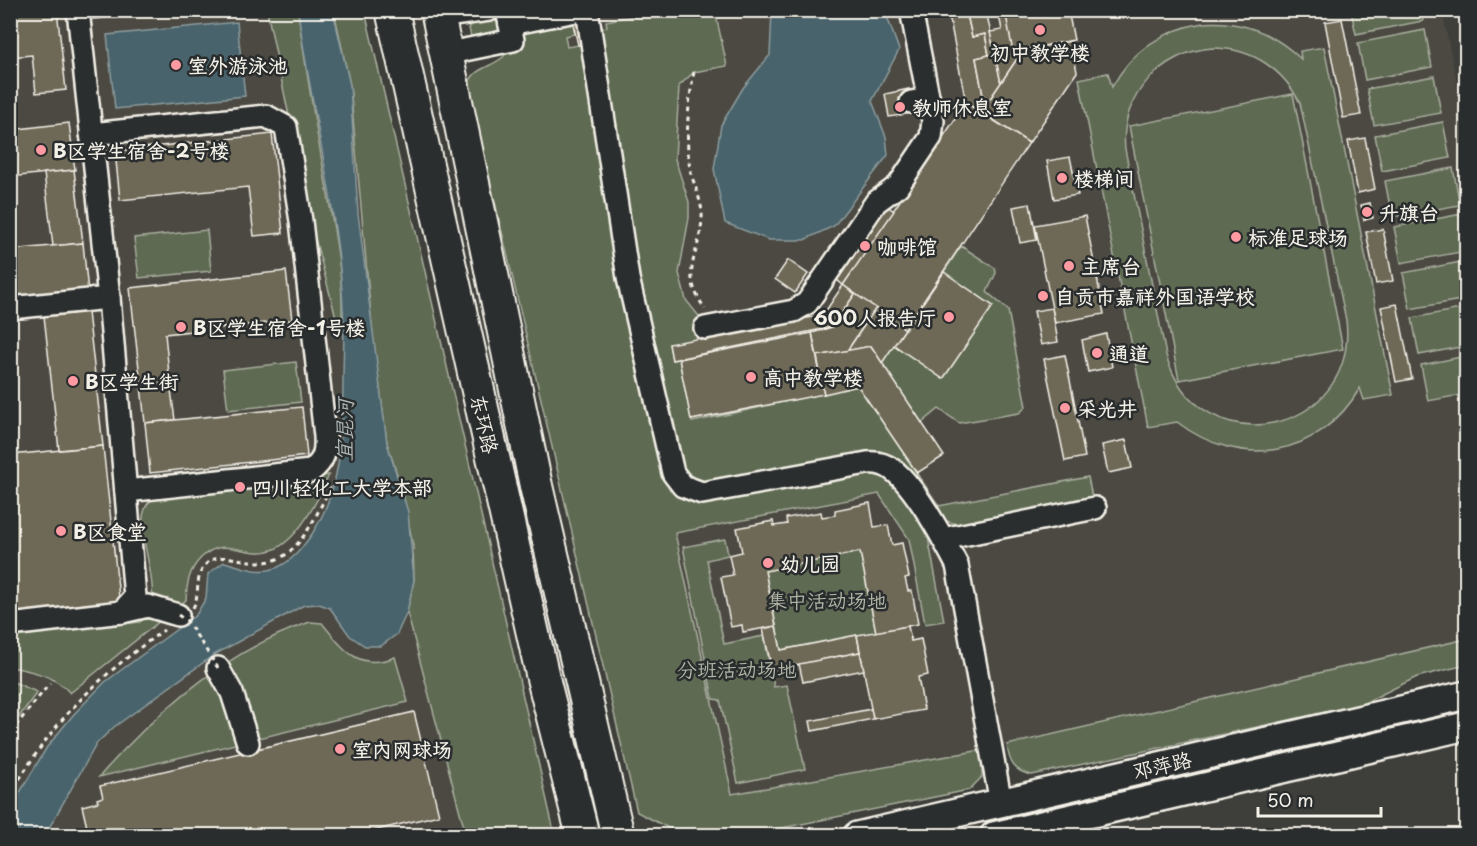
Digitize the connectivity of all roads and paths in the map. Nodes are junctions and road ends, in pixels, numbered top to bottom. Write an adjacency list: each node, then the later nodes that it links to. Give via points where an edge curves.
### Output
1 (78, 10): 11 (lane)
2 (392, 10): 29 (highway, 东环路)
3 (489, 10): 7 (lane)
4 (581, 10): 8 (lane)
5 (587, 10): 17 (lane, via 628,278 668,459 677,480 702,493 876,462 902,478)
6 (911, 10): 14 (lane, via 920,100 933,127 929,142 898,186 876,202 808,289 807,303 794,311)
7 (438, 14): 9 (highway, 东环路)
8 (508, 17): 9 (lane, via 513,40)
9 (446, 54): 28 (highway, 东环路, via 536,486)
10 (694, 72): 14 (path, via 687,141 690,170 703,217 693,255 691,284)
11 (91, 134): 12 (lane); 15 (lane, via 266,116 286,127 301,221 325,436 326,451 321,463 311,471)
12 (109, 298): 13 (lane); 15 (lane)
13 (10, 308)
14 (711, 327)
15 (126, 491): 18 (lane, via 135,597)
16 (1095, 508): 17 (lane)
17 (943, 539): 27 (lane, via 957,565)
18 (122, 612): 19 (lane, via 148,606); 20 (lane)
19 (178, 615): 21 (path, bridge, via 187,621)
20 (10, 625)
21 (218, 668): 26 (lane, via 232,693)
22 (50, 684): 25 (path)
23 (1467, 695): 27 (main road, 邓萍路)
24 (1467, 726): 31 (main road, 邓萍路)
25 (10, 733)
26 (248, 743)
27 (1001, 803): 30 (main road, 邓萍路)
28 (620, 829)
29 (581, 834)
30 (857, 836)
31 (994, 836)

